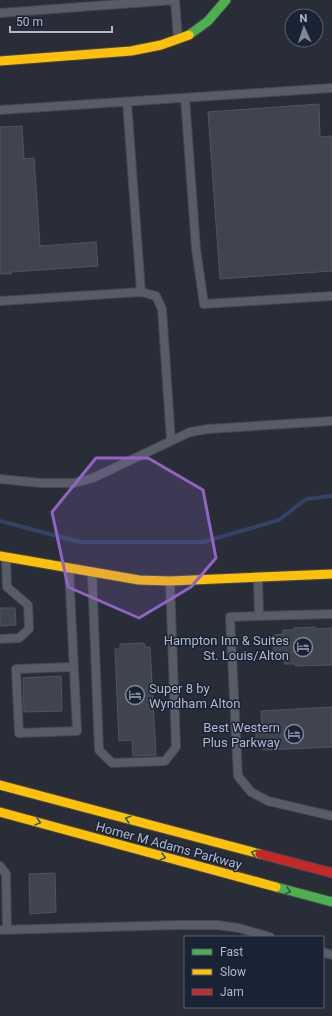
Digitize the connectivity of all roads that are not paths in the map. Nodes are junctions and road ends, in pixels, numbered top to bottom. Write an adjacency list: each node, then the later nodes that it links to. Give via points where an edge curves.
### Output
1 (175, 0): 3 (lane); 4 (lane)
2 (226, 0): 4 (main road, via 201,28)
3 (0, 13)
4 (178, 39): 5 (main road, via 140,50)
5 (0, 61)
6 (332, 88): 7 (lane)
7 (185, 98): 8 (lane); 11 (lane, via 196,249 204,304)
8 (127, 102): 9 (lane); 10 (lane)
9 (0, 110)
10 (141, 292): 12 (lane); 14 (lane, via 156,296 162,309)
11 (332, 296)
12 (0, 301)
13 (332, 421): 14 (lane, via 208,428 190,432)
14 (171, 441): 15 (lane, via 93,478 74,483)
15 (0, 479)
16 (3, 557): 17 (main road); 24 (lane, via 7,587 28,605 30,629 19,638)
17 (69, 568): 18 (main road); 25 (lane)
18 (92, 572): 21 (main road, via 139,580); 21 (lane, via 99,750 112,763 165,761 176,747)
19 (332, 574): 20 (main road)
20 (258, 578): 21 (main road); 23 (lane)
21 (170, 581)
22 (332, 614): 23 (lane)
23 (258, 616): 28 (lane, via 230,617 238,776 251,792 268,801)
24 (0, 639)
25 (74, 667): 25 (lane, via 77,731 19,733 16,669)
26 (0, 785): 30 (main road, Homer M Adams Parkway, one-way to 26)
27 (0, 812): 31 (main road, Homer M Adams Parkway, one-way to 31)
28 (332, 816)
29 (0, 866): 32 (lane, via 6,874)
30 (332, 874)
31 (332, 902)
32 (4, 930): 33 (lane, via 217,925)
33 (267, 936)

